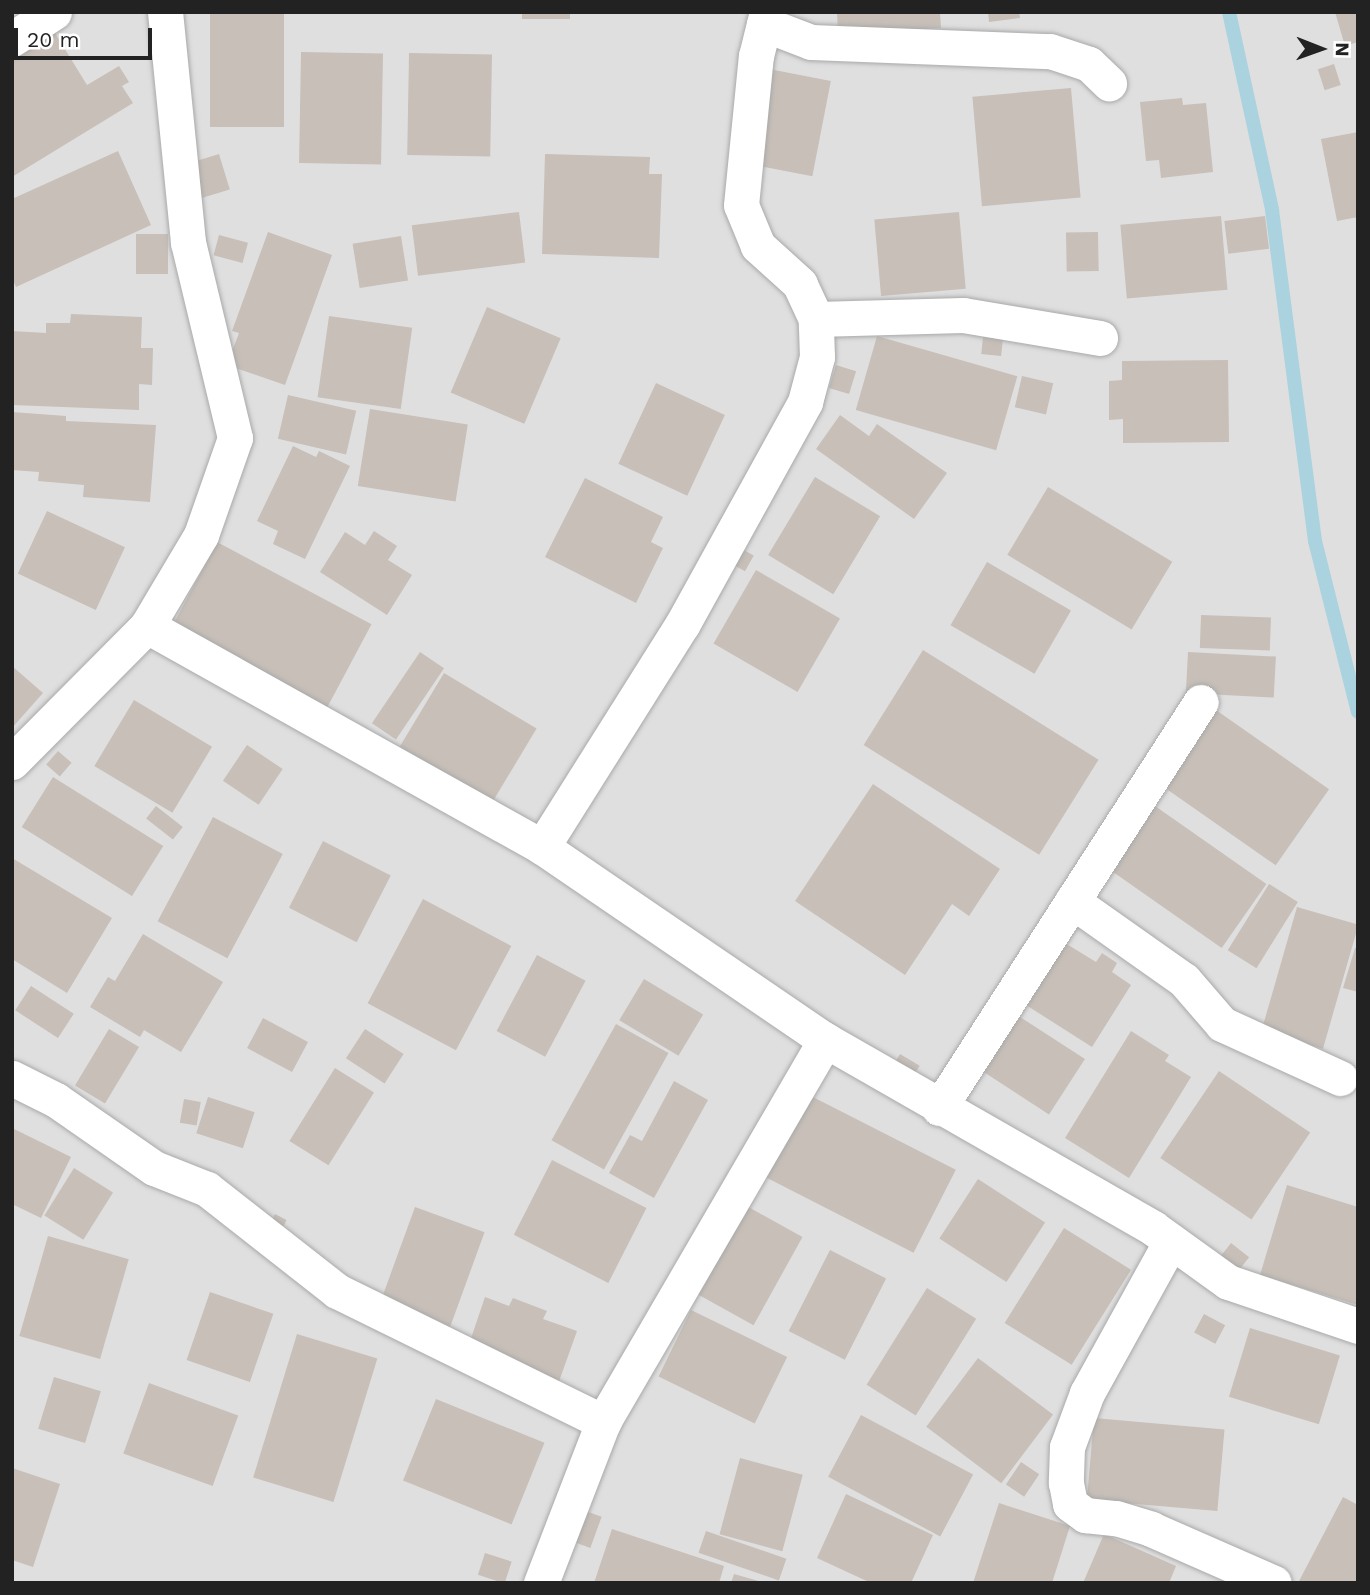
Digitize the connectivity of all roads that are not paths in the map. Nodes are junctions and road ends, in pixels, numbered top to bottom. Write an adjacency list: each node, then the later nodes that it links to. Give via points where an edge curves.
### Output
1 (54, 12): 4 (street)
2 (164, 12): 8 (street, via 188,242 235,438 201,535)
3 (765, 18): 5 (street, via 811,42 1050,51 1089,64); 6 (street, via 756,56 741,205 758,246 800,284)
4 (12, 39)
5 (1109, 83)
6 (816, 319): 7 (street, via 963,315); 11 (street, via 817,357 805,402 682,625)
7 (1100, 338)
8 (147, 625): 10 (street); 11 (street)
9 (1201, 702): 12 (street)
10 (12, 762)
11 (542, 847): 13 (street)
12 (1072, 901): 15 (street, via 1184,980 1222,1024); 16 (street)
13 (825, 1040): 16 (street); 19 (street)
14 (12, 1078): 19 (street, via 56,1100 154,1168 207,1189 337,1291)
15 (1340, 1078)
16 (939, 1108): 17 (street)
17 (1171, 1241): 18 (street, via 1228,1282); 21 (street, via 1087,1393 1067,1447 1070,1504 1085,1514 1151,1529)
18 (1358, 1326)
19 (603, 1422): 20 (street)
20 (541, 1583)
21 (1273, 1583)

